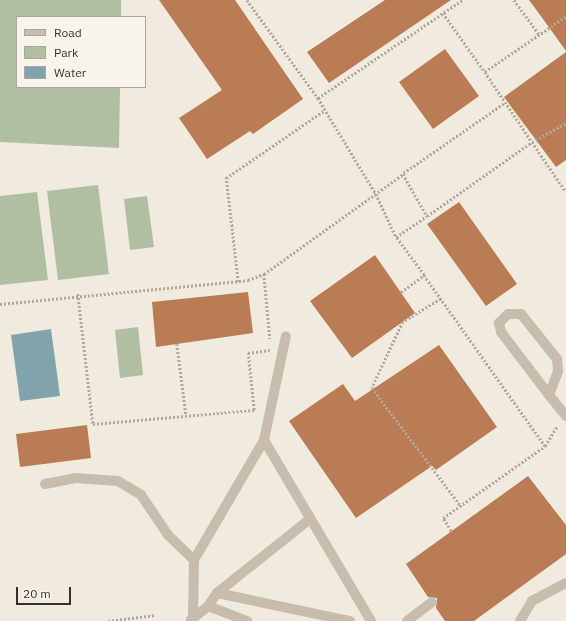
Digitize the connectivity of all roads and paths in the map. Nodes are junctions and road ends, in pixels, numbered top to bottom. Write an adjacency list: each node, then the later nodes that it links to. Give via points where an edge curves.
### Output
1 (247, 0): 8 (path)
2 (462, 0): 4 (path)
3 (514, 0): 6 (path)
4 (443, 12): 7 (path); 8 (path)
5 (566, 17): 6 (path)
6 (539, 34): 7 (path)
7 (485, 72): 9 (path)
8 (318, 98): 10 (path)
9 (504, 104): 12 (path); 13 (path)
10 (325, 110): 15 (path); 20 (path, via 226,178)
11 (566, 123): 12 (path)
12 (532, 142): 14 (path); 16 (path)
13 (403, 174): 15 (path); 16 (path)
14 (566, 192)
15 (376, 194): 17 (path); 18 (path)
16 (427, 216): 17 (path)
17 (396, 237): 19 (path)
18 (264, 274): 20 (path); 28 (path, via 270,350 248,353 254,410)
19 (424, 275): 21 (path); 23 (path)
20 (238, 282): 22 (path)
21 (401, 292)
22 (78, 294): 24 (path); 28 (path, via 93,424)
23 (441, 299): 31 (path); 33 (path, via 403,322 372,388)
24 (0, 304)
25 (286, 336): 30 (lane)
26 (177, 344): 28 (path)
27 (550, 395): 27 (lane, via 558,372 557,359 521,314 508,314 499,322 501,332); 29 (lane)
28 (186, 414)
29 (565, 415): 31 (path)
30 (264, 440): 34 (lane); 36 (lane)
31 (545, 446): 33 (path)
32 (45, 484): 36 (lane, via 75,478 118,481 141,495 168,535)
33 (460, 506): 35 (path, via 443,518)
34 (310, 519): 38 (lane); 46 (lane)
35 (451, 531)
36 (194, 560): 42 (lane)
37 (566, 583): 48 (lane, via 532,601)
38 (217, 593): 40 (lane); 45 (lane)
39 (432, 602): 47 (lane)
40 (208, 606): 42 (lane); 44 (lane)
41 (156, 615): 43 (path)
42 (192, 620)
43 (108, 621)
44 (247, 621)
45 (350, 621)
46 (371, 621)
47 (407, 621)
48 (520, 621)

